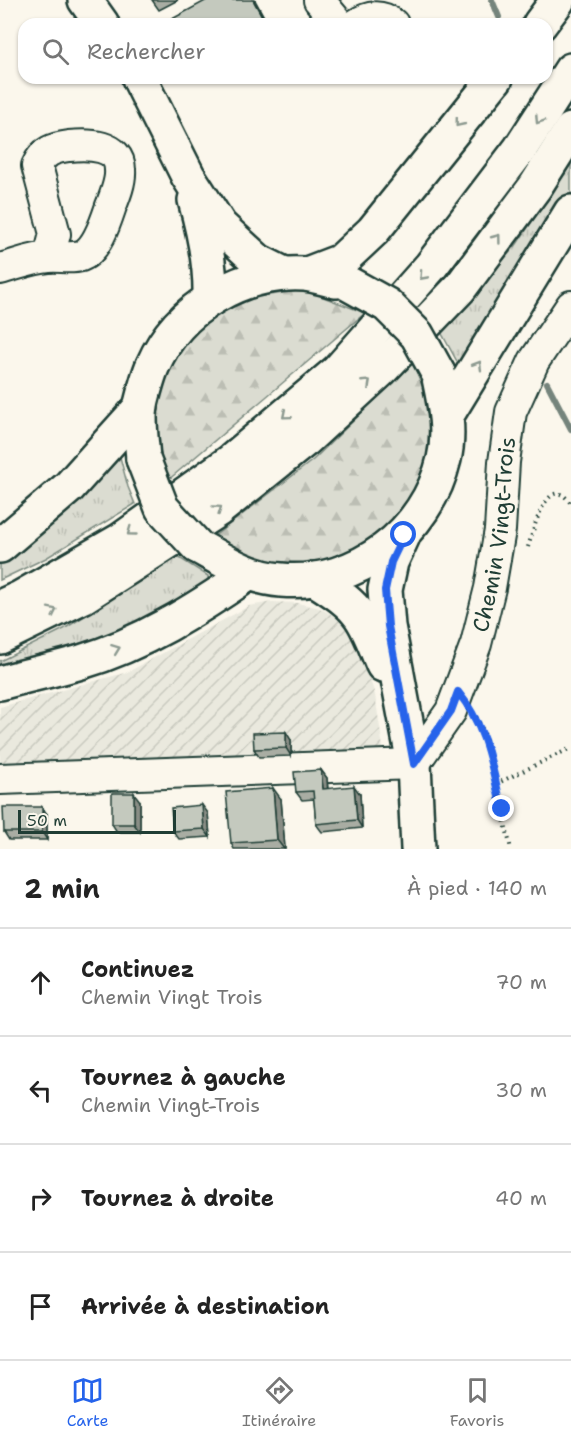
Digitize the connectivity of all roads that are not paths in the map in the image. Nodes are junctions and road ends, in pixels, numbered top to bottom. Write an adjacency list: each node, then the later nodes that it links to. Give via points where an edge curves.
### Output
1 (85, 0): 4 (main road)
2 (319, 0): 5 (street)
3 (558, 0): 8 (main road)
4 (98, 18)
5 (334, 18)
6 (365, 18): 7 (street)
7 (384, 18)
8 (544, 18)
9 (571, 70): 26 (main road, one-way to 26, via 520,149 431,266 338,371 230,462 121,540)
10 (142, 84): 13 (main road)
11 (491, 84): 17 (main road, one-way to 17, via 373,231 341,261)
12 (571, 130): 27 (main road, one-way to 12, via 82,597 200,521 305,440 381,370 460,288 536,187)
13 (188, 177): 17 (main road, via 220,226 258,261); 18 (main road, via 202,228)
14 (571, 212): 21 (main road, one-way to 14)
15 (42, 258): 16 (street)
16 (0, 269)
17 (296, 274): 18 (main road, via 246,281); 21 (main road, bridge, via 349,284 387,305 417,335 438,373)
18 (210, 298): 20 (main road, via 177,327 153,364)
19 (571, 306): 30 (street, Chemin Vingt-Trois, via 534,361 511,412 500,531 476,644 451,711)
20 (141, 407): 23 (main road, via 69,487); 24 (main road, bridge, via 143,459 162,507 197,546)
21 (447, 415): 22 (main road, via 445,458 430,500)
22 (404, 535): 25 (main road, via 378,556 348,571); 29 (main road, via 391,562 385,590)
23 (0, 546)
24 (248, 574): 25 (main road, via 281,580); 28 (main road, one-way to 24, via 82,662 141,639 205,604)
25 (315, 579): 29 (main road, via 344,599 362,618)
26 (0, 607)
27 (0, 637)
28 (0, 683)
29 (404, 712): 30 (main road)
30 (414, 764): 31 (street); 32 (main road)
31 (0, 779)
32 (418, 849)

